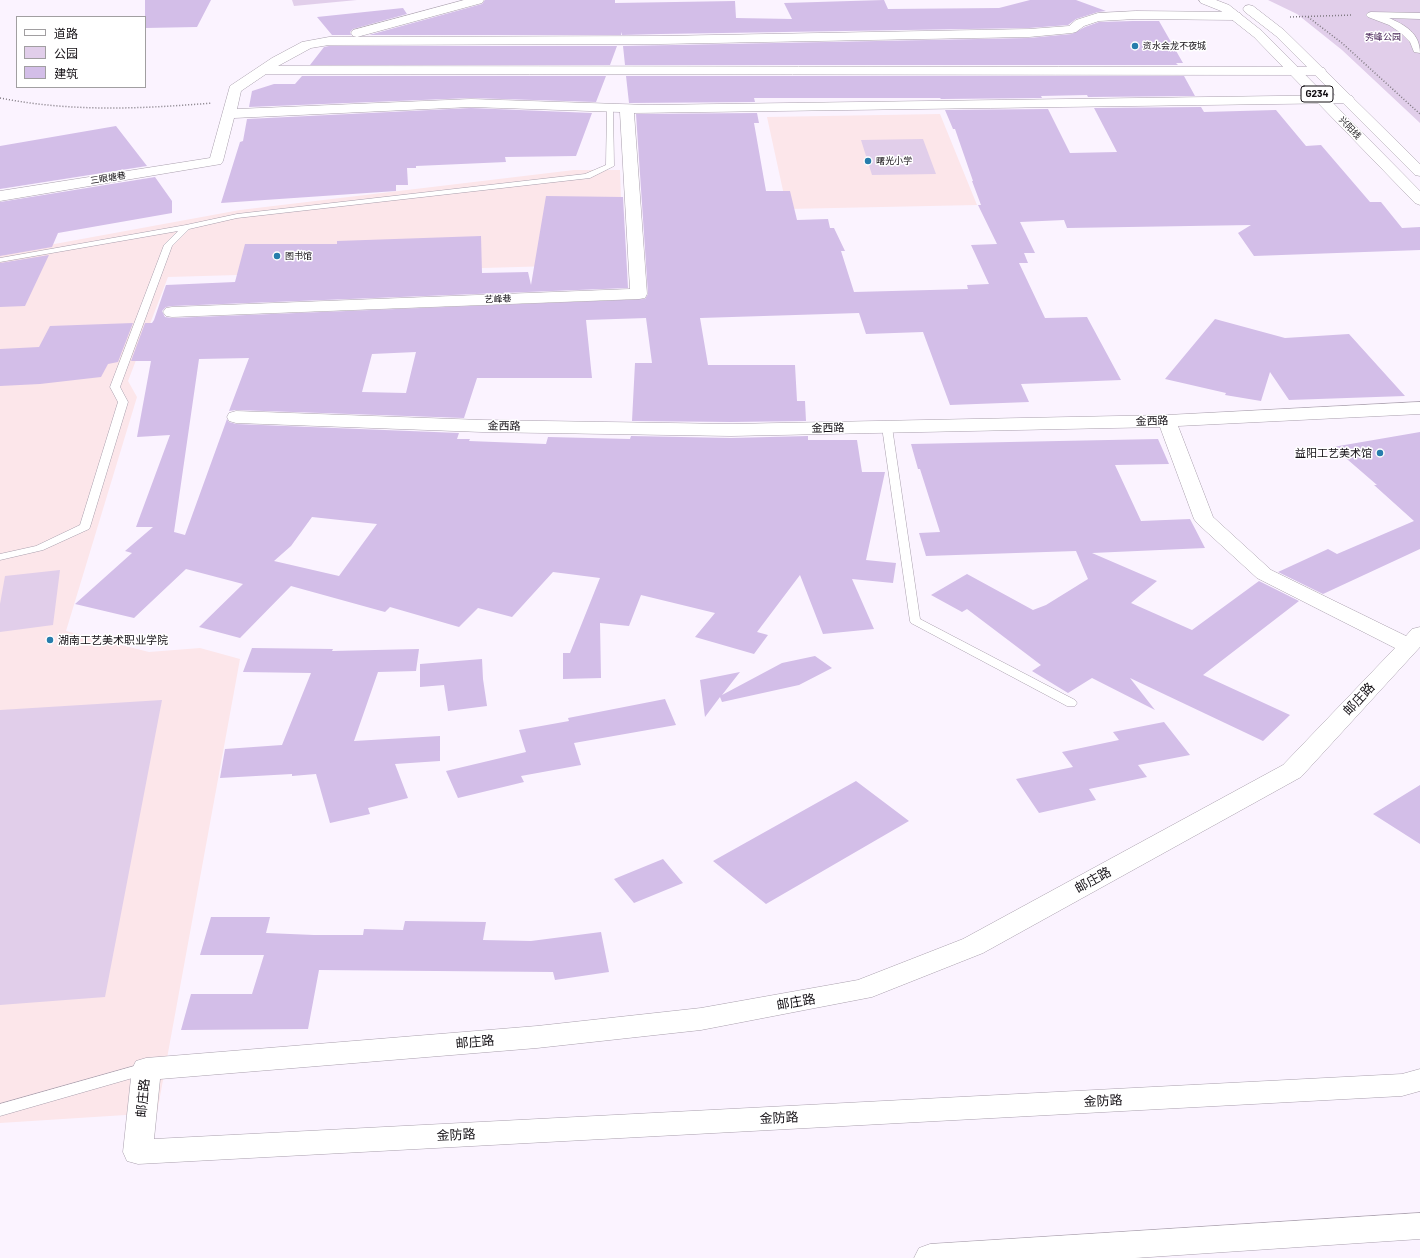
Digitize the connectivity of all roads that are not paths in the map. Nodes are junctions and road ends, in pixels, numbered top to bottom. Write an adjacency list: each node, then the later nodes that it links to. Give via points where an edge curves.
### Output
1 (478, 0): 6 (main road)
2 (1205, 0): 4 (main road, 兴阳线 / G234, via 1225,8)
3 (1231, 0): 10 (main road, 兴阳线 / G234, via 1244,5 1280,33)
4 (1236, 16): 6 (main road, via 1098,17 1072,29 1029,33 661,40); 9 (main road, 兴阳线 / G234, via 1258,34)
5 (1420, 16): 7 (street, via 1371,15 1397,24 1408,32)
6 (329, 41): 8 (main road, via 307,45)
7 (1418, 50)
8 (264, 70): 9 (main road); 13 (main road, via 235,89)
9 (1294, 71): 10 (main road); 11 (main road, 兴阳线 / G234)
10 (1319, 71): 12 (main road, 兴阳线 / G234)
11 (1322, 99): 12 (main road); 15 (main road); 18 (main road, 兴阳线 / G234)
12 (1347, 99): 16 (main road, 兴阳线 / G234)
13 (231, 108): 14 (main road, via 470,103); 17 (main road, 三眼塘巷, via 216,161)
14 (610, 108): 15 (main road); 19 (lane, via 610,166 587,176 237,216)
15 (627, 109): 21 (main road, 艺峰巷, via 639,294)
16 (1420, 172)
17 (0, 196)
18 (1420, 200)
19 (186, 227): 20 (lane); 26 (lane, via 168,245 115,387 123,402 85,527 39,548)
20 (0, 260)
21 (172, 312)
22 (1420, 408): 24 (main road, 金西路)
23 (236, 417): 25 (main road, 金西路, via 482,426 731,430)
24 (1167, 421): 25 (main road, 金西路); 27 (main road, via 1204,519 1258,569 1264,574)
25 (888, 427): 28 (lane, via 914,621)
26 (0, 557)
27 (1414, 640): 29 (main road, 邮庄路, via 1292,771 973,946 862,990 693,1020 529,1038)
28 (1071, 704)
29 (146, 1069): 31 (lane); 32 (main road, 邮庄路)
30 (1420, 1080): 32 (main road, 金防路, via 1402,1085)
31 (0, 1110)
32 (138, 1152)
33 (1420, 1226): 34 (main road)
34 (930, 1258)

